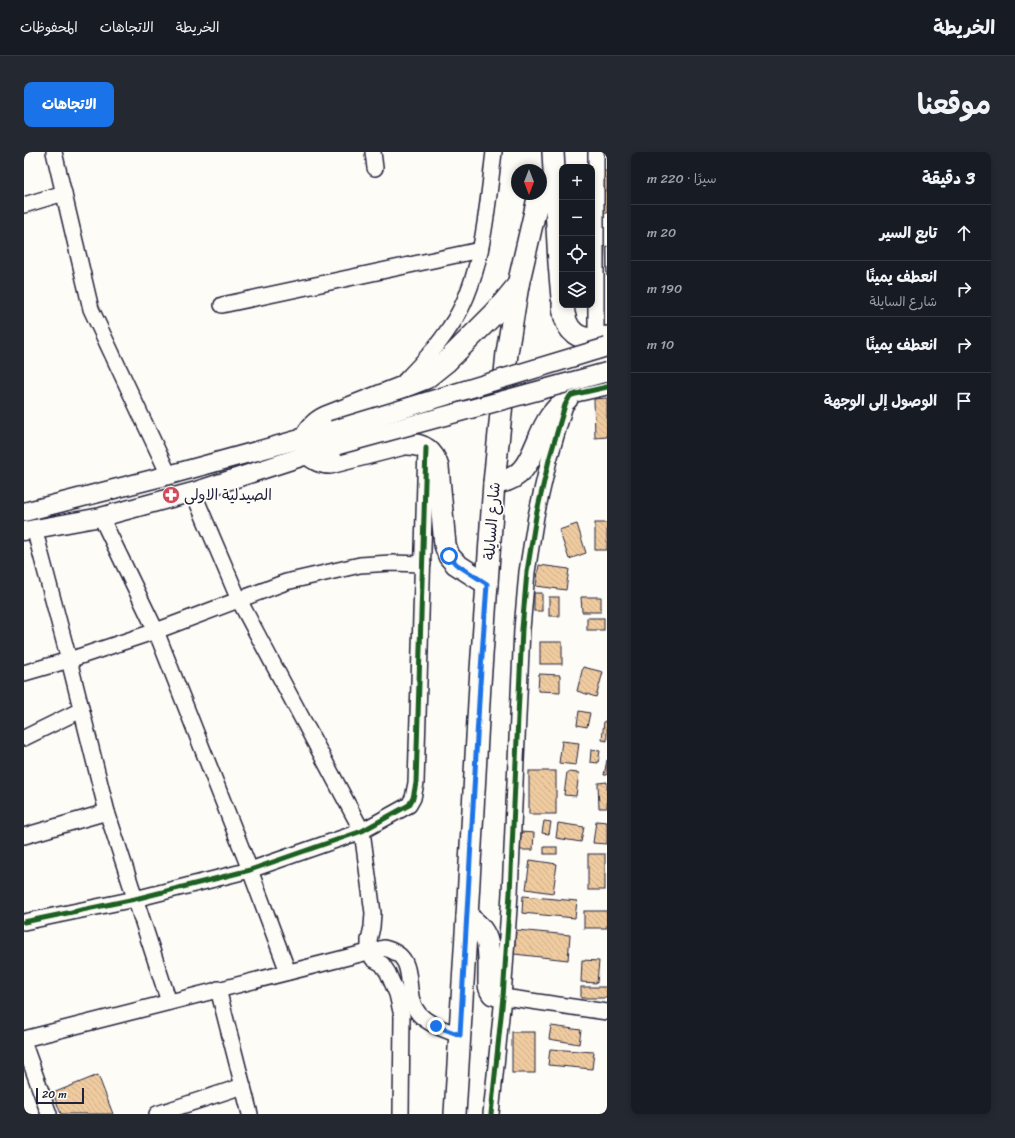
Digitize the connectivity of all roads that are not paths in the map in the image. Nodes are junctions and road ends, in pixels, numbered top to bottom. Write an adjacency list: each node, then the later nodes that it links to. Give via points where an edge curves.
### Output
1 (54, 152): 9 (street)
2 (373, 152): 8 (street)
3 (494, 152): 12 (street)
4 (548, 152): 7 (main road)
5 (553, 152): 13 (main road)
6 (596, 152): 17 (street)
7 (546, 164)
8 (375, 168)
9 (64, 192): 11 (street); 25 (street, via 91,309)
10 (538, 200): 14 (main road, شارع السايلة)
11 (24, 206)
12 (480, 250): 15 (street); 20 (street, via 474,277 451,326)
13 (560, 272)
14 (518, 285): 20 (main road, via 495,313 440,367 426,378); 26 (main road, شارع السايلة)
15 (222, 305)
16 (564, 308): 17 (main road, via 566,323 578,336)
17 (603, 341): 22 (street, bridge)
18 (607, 372): 22 (street, bridge)
19 (607, 387): 21 (street, via 576,394)
20 (395, 391): 23 (main road, via 318,421 310,428)
21 (567, 399): 26 (main road, via 549,418 521,473 513,479); 50 (street, via 536,516 527,572)
22 (335, 438): 23 (street)
23 (306, 447): 24 (main road, via 323,463 404,444); 25 (street); 27 (street)
24 (426, 448): 32 (street); 33 (main road, via 432,453 438,467 443,534 449,556 456,564)
25 (169, 475): 28 (street)
26 (494, 483): 33 (main road, شارع السايلة)
27 (193, 492): 30 (street); 34 (street)
28 (90, 496): 29 (street); 30 (street)
29 (24, 512)
30 (101, 517): 31 (street); 35 (street)
31 (29, 530): 36 (street)
32 (423, 564): 34 (street, via 360,565 286,582); 41 (street, via 415,791 410,805)
33 (487, 584): 45 (main road, شارع السايلة)
34 (239, 600): 35 (street); 41 (street)
35 (156, 630): 36 (street); 43 (street)
36 (69, 660): 37 (street); 38 (street)
37 (24, 673)
38 (81, 710): 39 (street); 40 (street)
39 (24, 738)
40 (107, 812): 42 (street); 44 (street)
41 (362, 832): 43 (street); 47 (street, via 373,913 368,940)
42 (24, 836)
43 (250, 870): 44 (street); 48 (street)
44 (135, 899): 46 (street); 51 (street)
45 (467, 917): 50 (main road, via 482,928 489,946 489,988 493,994); 53 (main road, شارع السايلة)
46 (24, 922)
47 (369, 951): 48 (street); 53 (street, via 384,948 394,950 402,956 418,1014 436,1026); 60 (street, via 373,959 382,964 388,973 400,1005 403,1027)
48 (288, 972): 49 (street)
49 (218, 989): 51 (street); 56 (street)
50 (503, 997): 52 (street); 62 (street)
51 (169, 1002): 54 (street)
52 (607, 1012)
53 (460, 1035): 61 (main road, شارع السايلة)
54 (24, 1039)
55 (24, 1044): 57 (street)
56 (243, 1086): 58 (street); 59 (street)
57 (49, 1114)
58 (157, 1114)
59 (250, 1114)
60 (401, 1114)
61 (455, 1114)
62 (491, 1114)

